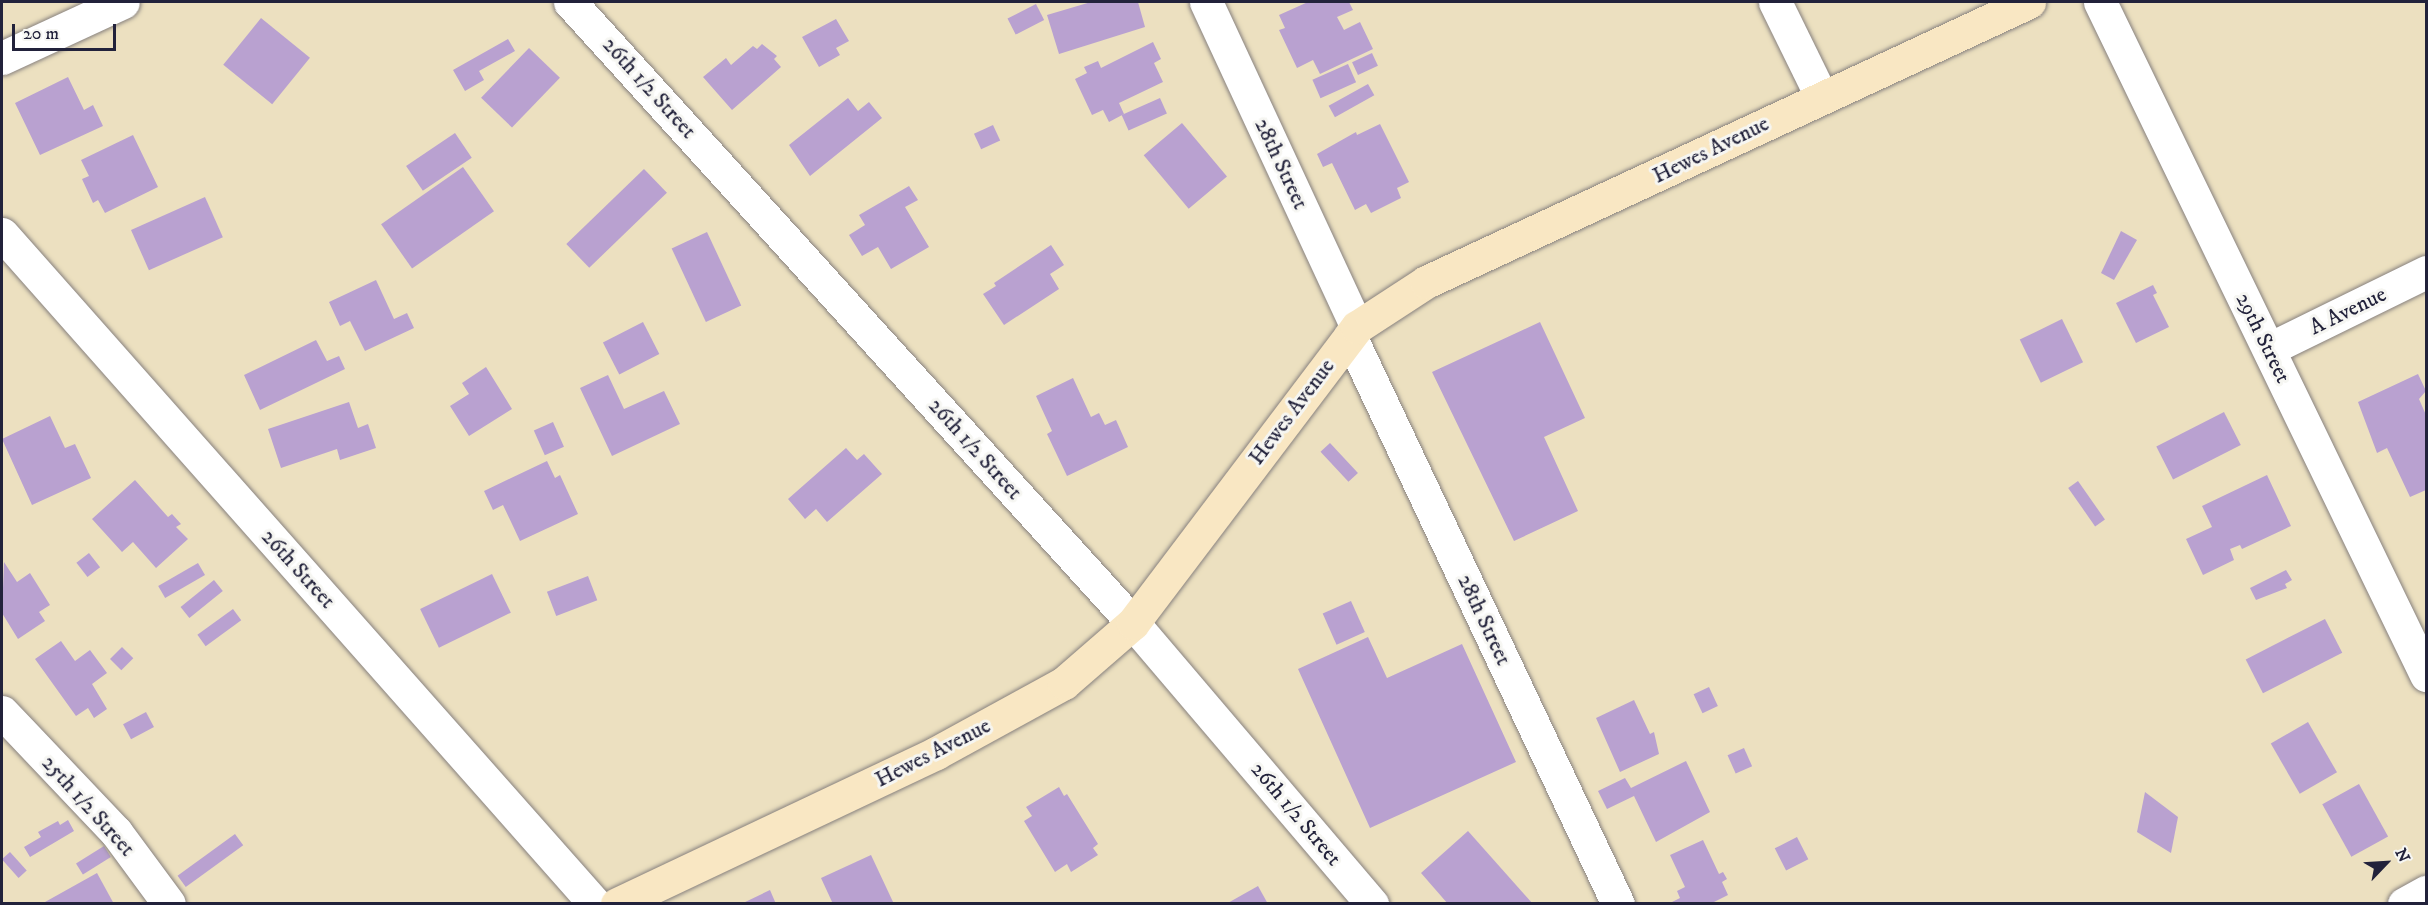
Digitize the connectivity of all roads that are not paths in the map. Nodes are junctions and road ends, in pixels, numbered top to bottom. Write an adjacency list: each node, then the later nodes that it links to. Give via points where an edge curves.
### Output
1 (123, 2): 7 (street)
2 (570, 2): 13 (street, 26th 1/2 Street)
3 (1206, 2): 11 (street, 28th Street)
4 (1775, 2): 8 (street)
5 (2029, 2): 8 (main road, Hewes Avenue)
6 (2100, 2): 12 (street, 29th Street)
7 (2, 58)
8 (1821, 96): 11 (main road, Hewes Avenue, via 1650,181 1426,282)
9 (2, 234): 18 (street, 26th Street)
10 (2427, 272): 12 (street, A Avenue)
11 (1353, 331): 13 (main road, Hewes Avenue); 21 (street, 28th Street)
12 (2269, 349): 14 (street, 29th Street)
13 (1133, 623): 19 (main road, Hewes Avenue, via 1064,683 956,742); 20 (street, 26th 1/2 Street)
14 (2427, 675)
15 (2, 712): 17 (street, 25th 1/2 Street, via 116,832)
16 (2427, 892): 22 (street)
17 (170, 903)
18 (595, 903)
19 (617, 903)
20 (1372, 903)
21 (1618, 903)
22 (2404, 903)

